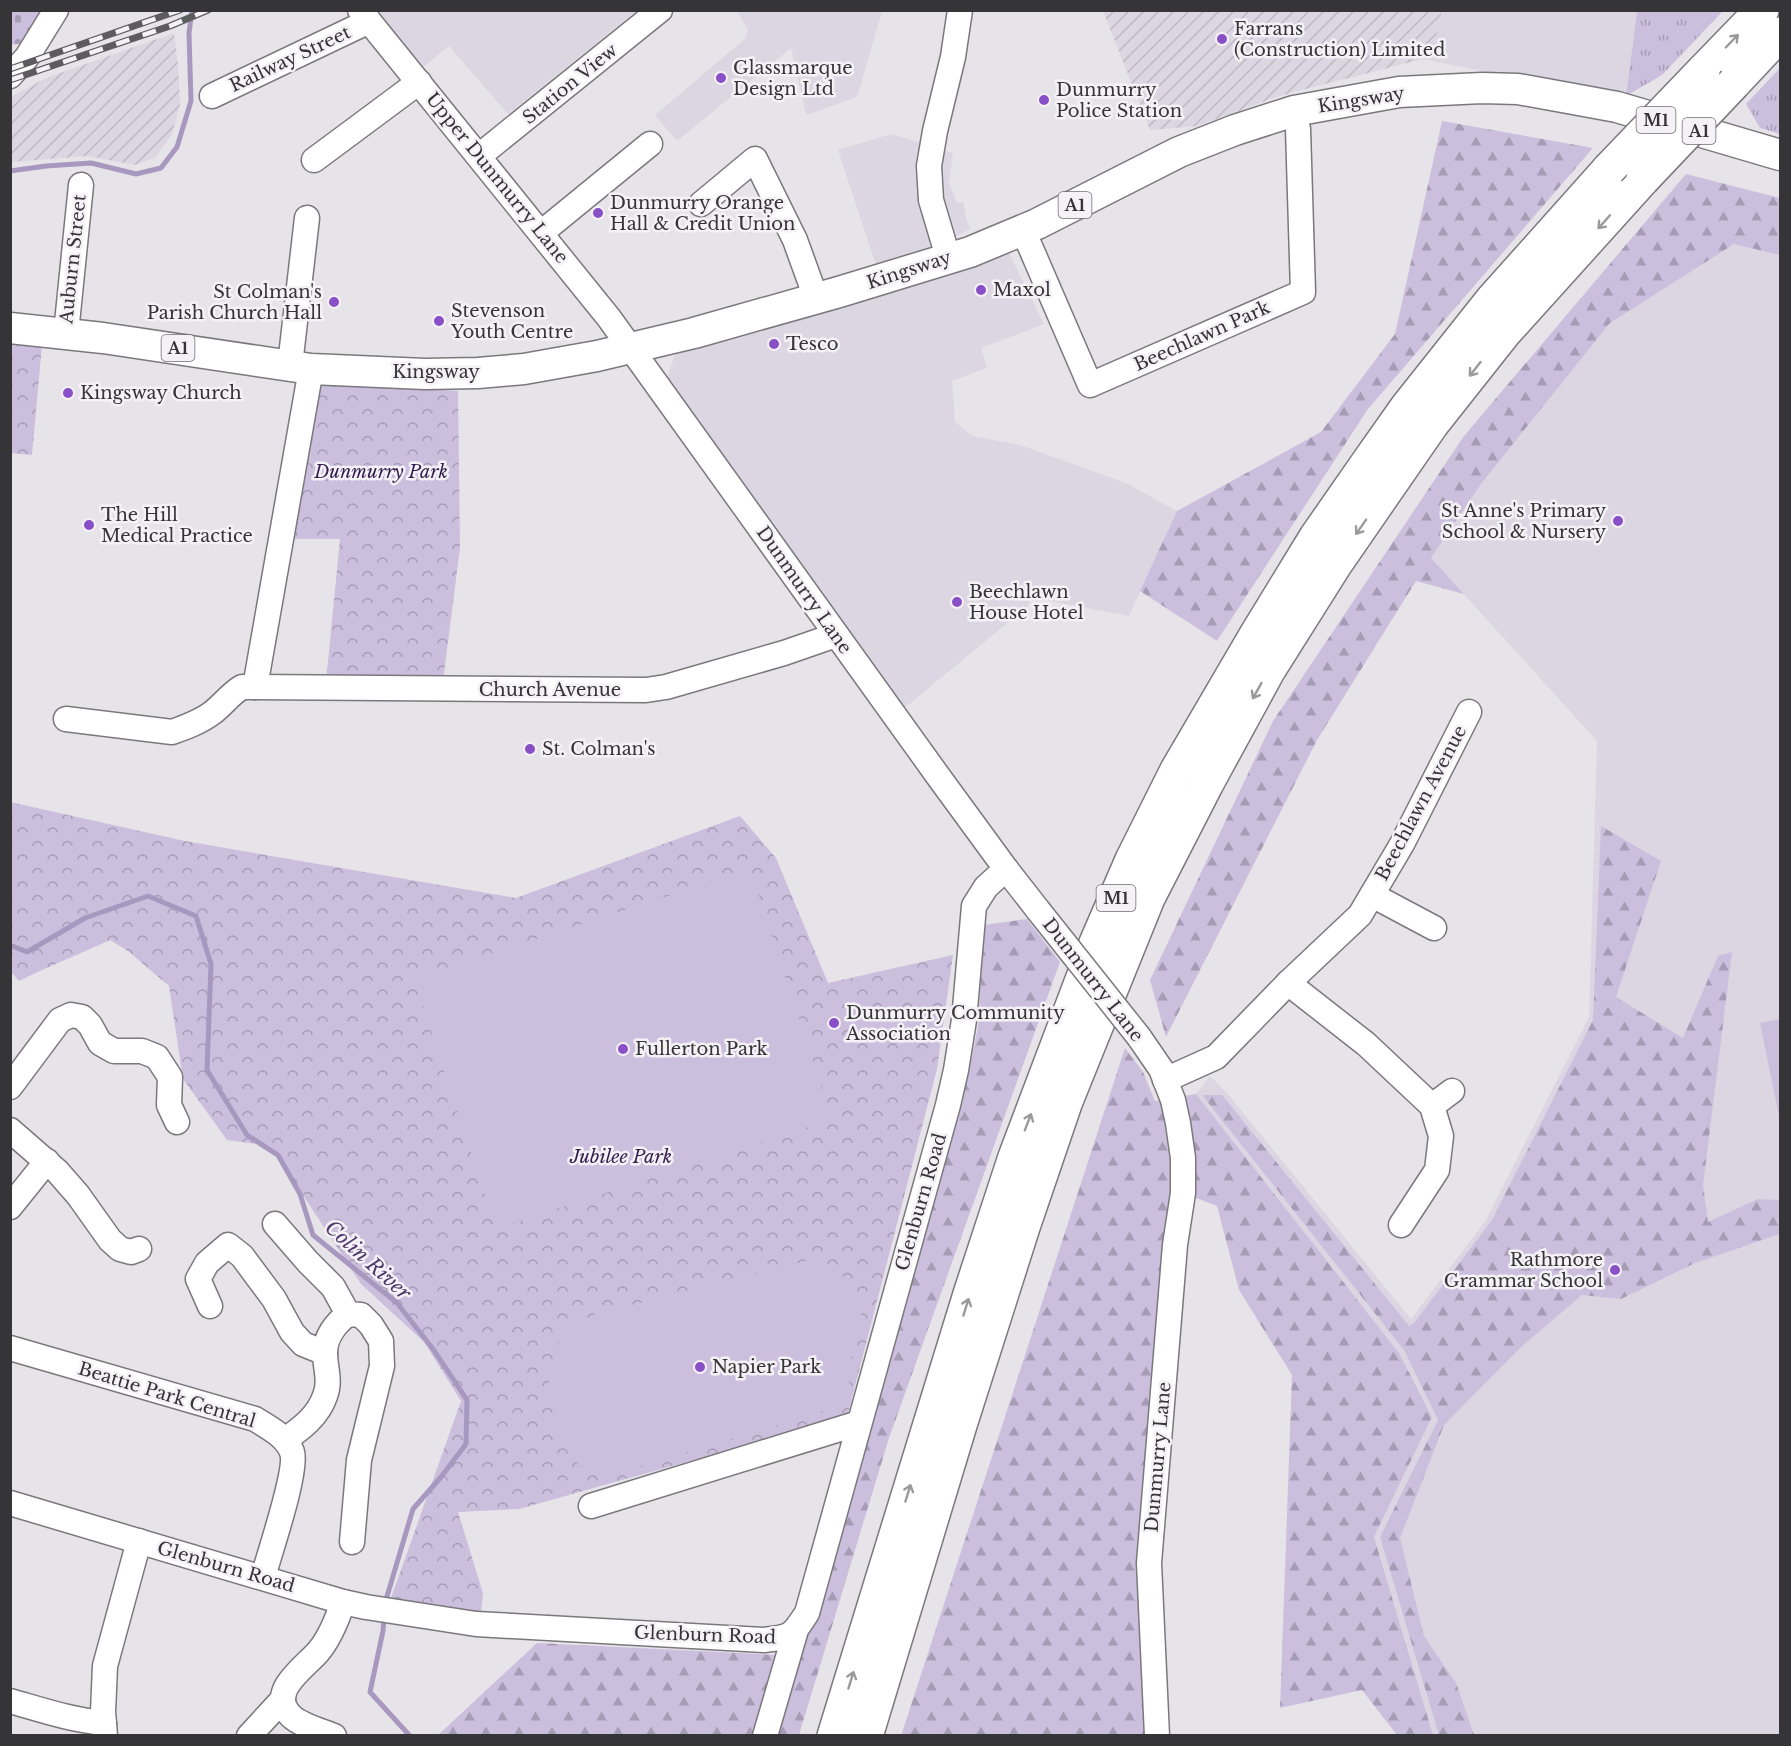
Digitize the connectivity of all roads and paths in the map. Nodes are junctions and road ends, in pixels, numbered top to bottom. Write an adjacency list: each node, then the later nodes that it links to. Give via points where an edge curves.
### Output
1 (56, 10): 7 (street, via 27,57)
2 (660, 10): 13 (street, Station View)
3 (960, 10): 20 (street, via 929,166 931,200)
4 (1762, 10): 64 (highway, M1, one-way to 4, bridge, via 1015,1157 1096,943 1177,770 1316,537 1407,407 1492,300 1608,169)
5 (364, 15): 8 (street, Upper Dunmurry Lane); 9 (street, Railway Street, via 361,26)
6 (1780, 33): 65 (highway, M1, one-way to 65, bridge, via 1504,333 1432,424 1336,563 1268,671 1207,783 1148,898 1066,1101 960,1425)
7 (10, 76)
8 (419, 82): 13 (street, Upper Dunmurry Lane); 14 (street)
9 (212, 96)
10 (1294, 111): 12 (main road, Kingsway / A1, via 1399,92 1518,89 1617,107); 18 (main road, Kingsway / A1, via 1179,152); 18 (street, Beechlawn Park, via 1298,129 1303,292 1090,385)
11 (650, 144): 19 (street)
12 (1780, 155)
13 (479, 156): 19 (street, Upper Dunmurry Lane)
14 (314, 160)
15 (81, 185): 23 (street, Auburn Street)
16 (701, 204): 21 (street, via 755,159 795,240)
17 (307, 218): 25 (street)
18 (1023, 230): 20 (main road, Kingsway / A1)
19 (541, 233): 24 (street, Upper Dunmurry Lane)
20 (948, 257): 21 (main road, Kingsway / A1)
21 (816, 298): 24 (main road, Kingsway / A1)
22 (10, 328): 23 (main road, Kingsway / A1)
23 (66, 333): 25 (main road, Kingsway / A1)
24 (631, 348): 25 (main road, Kingsway / A1, via 524,369 478,373); 26 (street, Dunmurry Lane)
25 (301, 367): 27 (street)
26 (836, 635): 27 (street, Church Avenue, via 646,690); 30 (street, Dunmurry Lane)
27 (255, 687): 29 (street, Church Avenue, via 242,687 212,713 172,732)
28 (1469, 712): 31 (street, Beechlawn Avenue)
29 (66, 719)
30 (1006, 869): 34 (street, Dunmurry Lane, bridge, via 1139,1037); 49 (street, Glenburn Road, via 986,886 974,906 956,1070)
31 (1372, 895): 32 (street, Beechlawn Avenue); 33 (street, Beechlawn Avenue, via 1360,915)
32 (1434, 928)
33 (1288, 982): 34 (street, Beechlawn Avenue, via 1216,1057); 37 (street, via 1366,1044)
34 (1166, 1080): 66 (street, Dunmurry Lane, via 1178,1124 1183,1193 1175,1245 1149,1563)
35 (10, 1087): 38 (street, via 60,1020 71,1015 82,1017 100,1043 114,1051 142,1051 157,1057 170,1077 169,1105)
36 (1452, 1091): 37 (street)
37 (1432, 1106): 43 (street, via 1441,1136 1437,1170)
38 (177, 1122)
39 (10, 1130): 40 (street)
40 (47, 1161): 41 (street); 44 (street, via 78,1195 110,1240 120,1249)
41 (10, 1207)
42 (275, 1224): 46 (street, via 333,1287)
43 (1401, 1225)
44 (139, 1249)
45 (210, 1306): 48 (street, via 198,1279 207,1263 228,1245 242,1256 274,1299 292,1332 303,1344)
46 (348, 1314): 48 (street, via 329,1337); 54 (street, via 361,1315 371,1325 381,1341 382,1366 359,1460)
47 (10, 1348): 50 (street, Beattie Park Central, via 255,1419)
48 (325, 1353): 50 (street, via 325,1395 314,1417)
49 (859, 1423): 52 (street); 57 (street, Glenburn Road, via 807,1613)
50 (285, 1440): 55 (street, via 292,1451 291,1478)
51 (10, 1503): 53 (street, Glenburn Road)
52 (591, 1506)
53 (139, 1541): 55 (street, Glenburn Road); 60 (street, via 105,1666)
54 (352, 1542)
55 (262, 1578): 56 (street, Glenburn Road)
56 (355, 1605): 57 (street, Glenburn Road, via 476,1624 764,1640 785,1638); 58 (street, via 294,1674)
57 (796, 1630): 63 (street)
58 (283, 1699): 61 (street); 62 (street, via 293,1718)
59 (10, 1701): 60 (street)
60 (104, 1729)
61 (249, 1736)
62 (334, 1736)
63 (765, 1736)
64 (834, 1736)
65 (866, 1736)
66 (1157, 1736)

